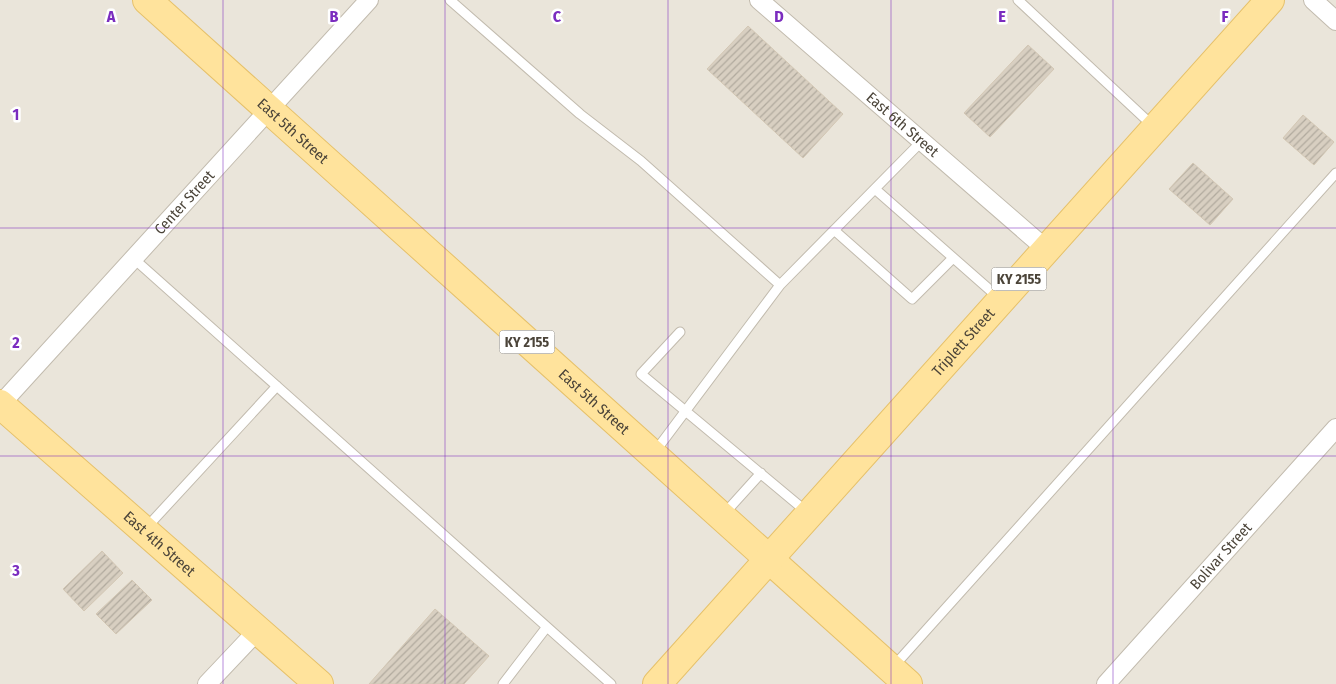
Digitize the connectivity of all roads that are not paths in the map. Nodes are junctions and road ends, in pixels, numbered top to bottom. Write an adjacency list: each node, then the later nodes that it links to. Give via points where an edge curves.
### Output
1 (147, 0): 9 (main road, East 5th Street / KY 2155)
2 (369, 0): 9 (street, Center Street)
3 (450, 0): 18 (lane, via 580,114 641,161)
4 (759, 0): 11 (street, East 6th Street)
5 (1018, 0): 10 (lane)
6 (1270, 0): 10 (main road, Triplett Street / KY 2155)
7 (1313, 0): 8 (street)
8 (1336, 21)
9 (268, 109): 16 (street, Center Street); 25 (main road, East 5th Street / KY 2155)
10 (1155, 128): 15 (main road, Triplett Street / KY 2155)
11 (922, 141): 13 (lane); 15 (street, East 6th Street)
12 (1336, 174): 33 (lane)
13 (875, 189): 14 (lane); 17 (lane)
14 (834, 230): 17 (lane, via 912,299); 18 (lane)
15 (1046, 249): 19 (main road, Triplett Street / KY 2155)
16 (133, 258): 21 (lane); 22 (street, Center Street)
17 (953, 258): 19 (lane)
18 (780, 285): 23 (lane)
19 (1001, 300): 27 (main road, Triplett Street / KY 2155)
20 (680, 332): 23 (lane, via 641,374)
21 (277, 386): 29 (lane); 31 (lane)
22 (0, 404): 29 (main road, East 4th Street)
23 (686, 412): 25 (lane); 26 (lane)
24 (1336, 428): 39 (street, Bolivar Street)
25 (652, 455): 28 (main road, East 5th Street / KY 2155)
26 (761, 474): 27 (lane); 28 (lane)
27 (808, 513): 30 (main road, Triplett Street / KY 2155)
28 (722, 517): 30 (main road, East 5th Street / KY 2155)
29 (144, 530): 32 (main road, East 4th Street)
30 (768, 558): 33 (main road, East 5th Street / KY 2155); 38 (main road, Triplett Street)
31 (546, 628): 36 (lane); 37 (lane)
32 (258, 630): 34 (street); 35 (main road, East 4th Street)
33 (899, 676)
34 (208, 684)
35 (319, 684)
36 (503, 684)
37 (611, 684)
38 (657, 684)
39 (1106, 684)

